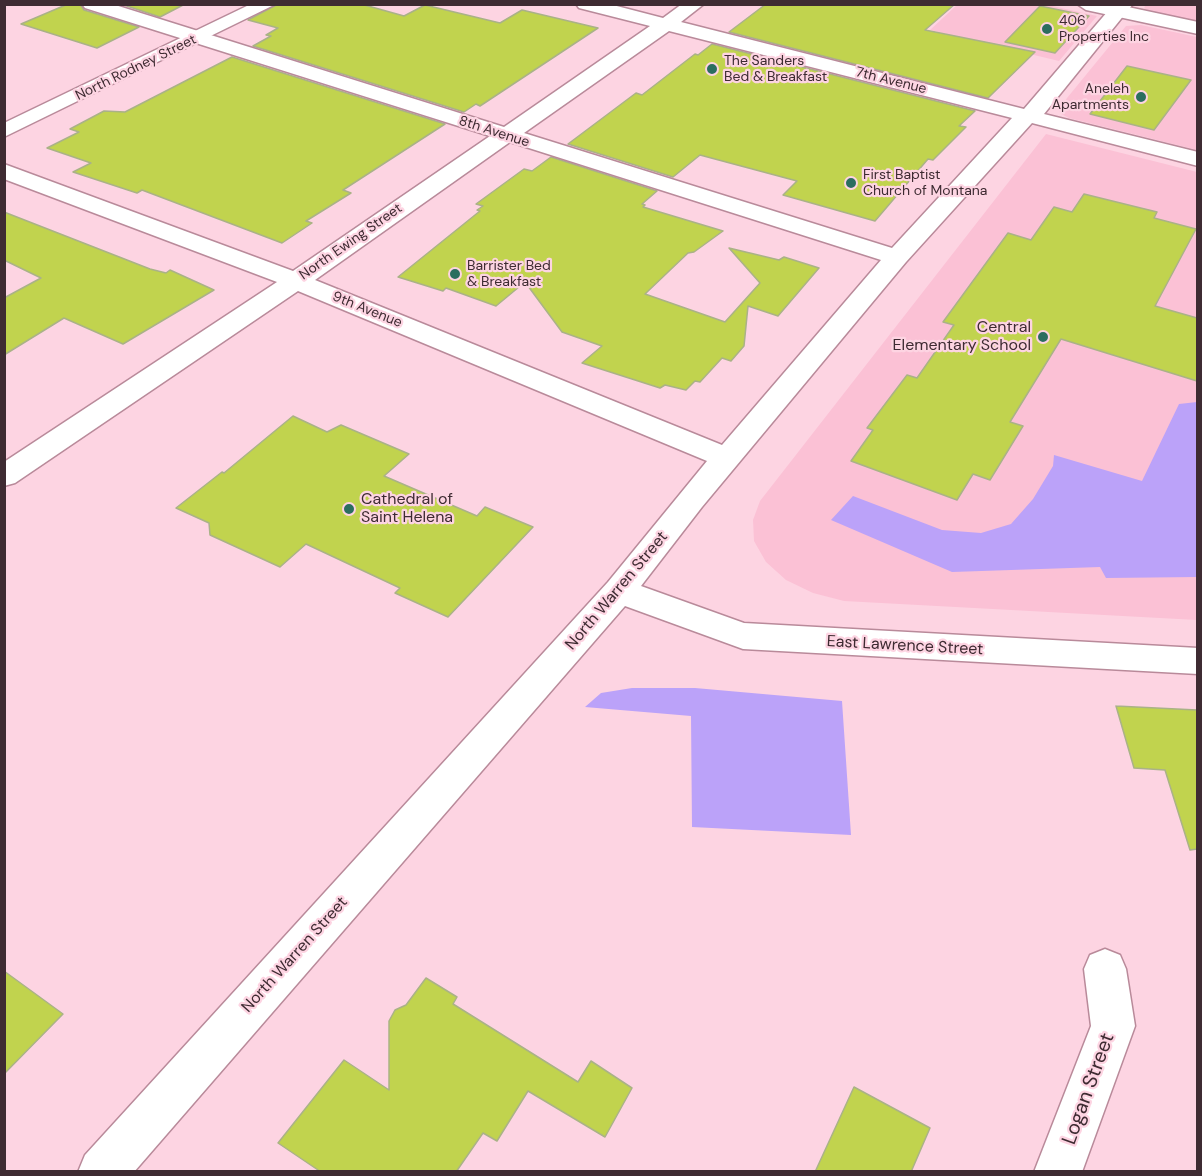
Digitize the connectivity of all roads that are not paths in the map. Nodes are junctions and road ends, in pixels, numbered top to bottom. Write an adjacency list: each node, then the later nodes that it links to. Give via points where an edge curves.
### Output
1 (92, 4): 9 (street, 8th Avenue)
2 (267, 4): 9 (street, North Rodney Street)
3 (585, 4): 7 (street, 7th Avenue)
4 (695, 4): 7 (street, North Ewing Street)
5 (1086, 4): 6 (street)
6 (1121, 8): 8 (street); 10 (street, North Warren Street)
7 (664, 24): 10 (street, 7th Avenue); 12 (street, North Ewing Street)
8 (1197, 28)
9 (199, 37): 11 (street, North Rodney Street); 12 (street, 8th Avenue)
10 (1028, 116): 13 (street, 7th Avenue); 15 (street, North Warren Street)
11 (4, 131)
12 (504, 135): 15 (street, 8th Avenue); 16 (street, North Ewing Street)
13 (1197, 159)
14 (4, 171): 16 (street, 9th Avenue)
15 (897, 257): 17 (street, North Warren Street)
16 (296, 281): 17 (street, 9th Avenue); 18 (street, North Ewing Street)
17 (727, 458): 19 (street, North Warren Street)
18 (4, 476)
19 (620, 590): 20 (street, East Lawrence Street, via 743,636); 22 (street, North Warren Street)
20 (1197, 661)
21 (1105, 969): 23 (street, Logan Street, via 1113,1026)
22 (102, 1172)
23 (1058, 1172)

